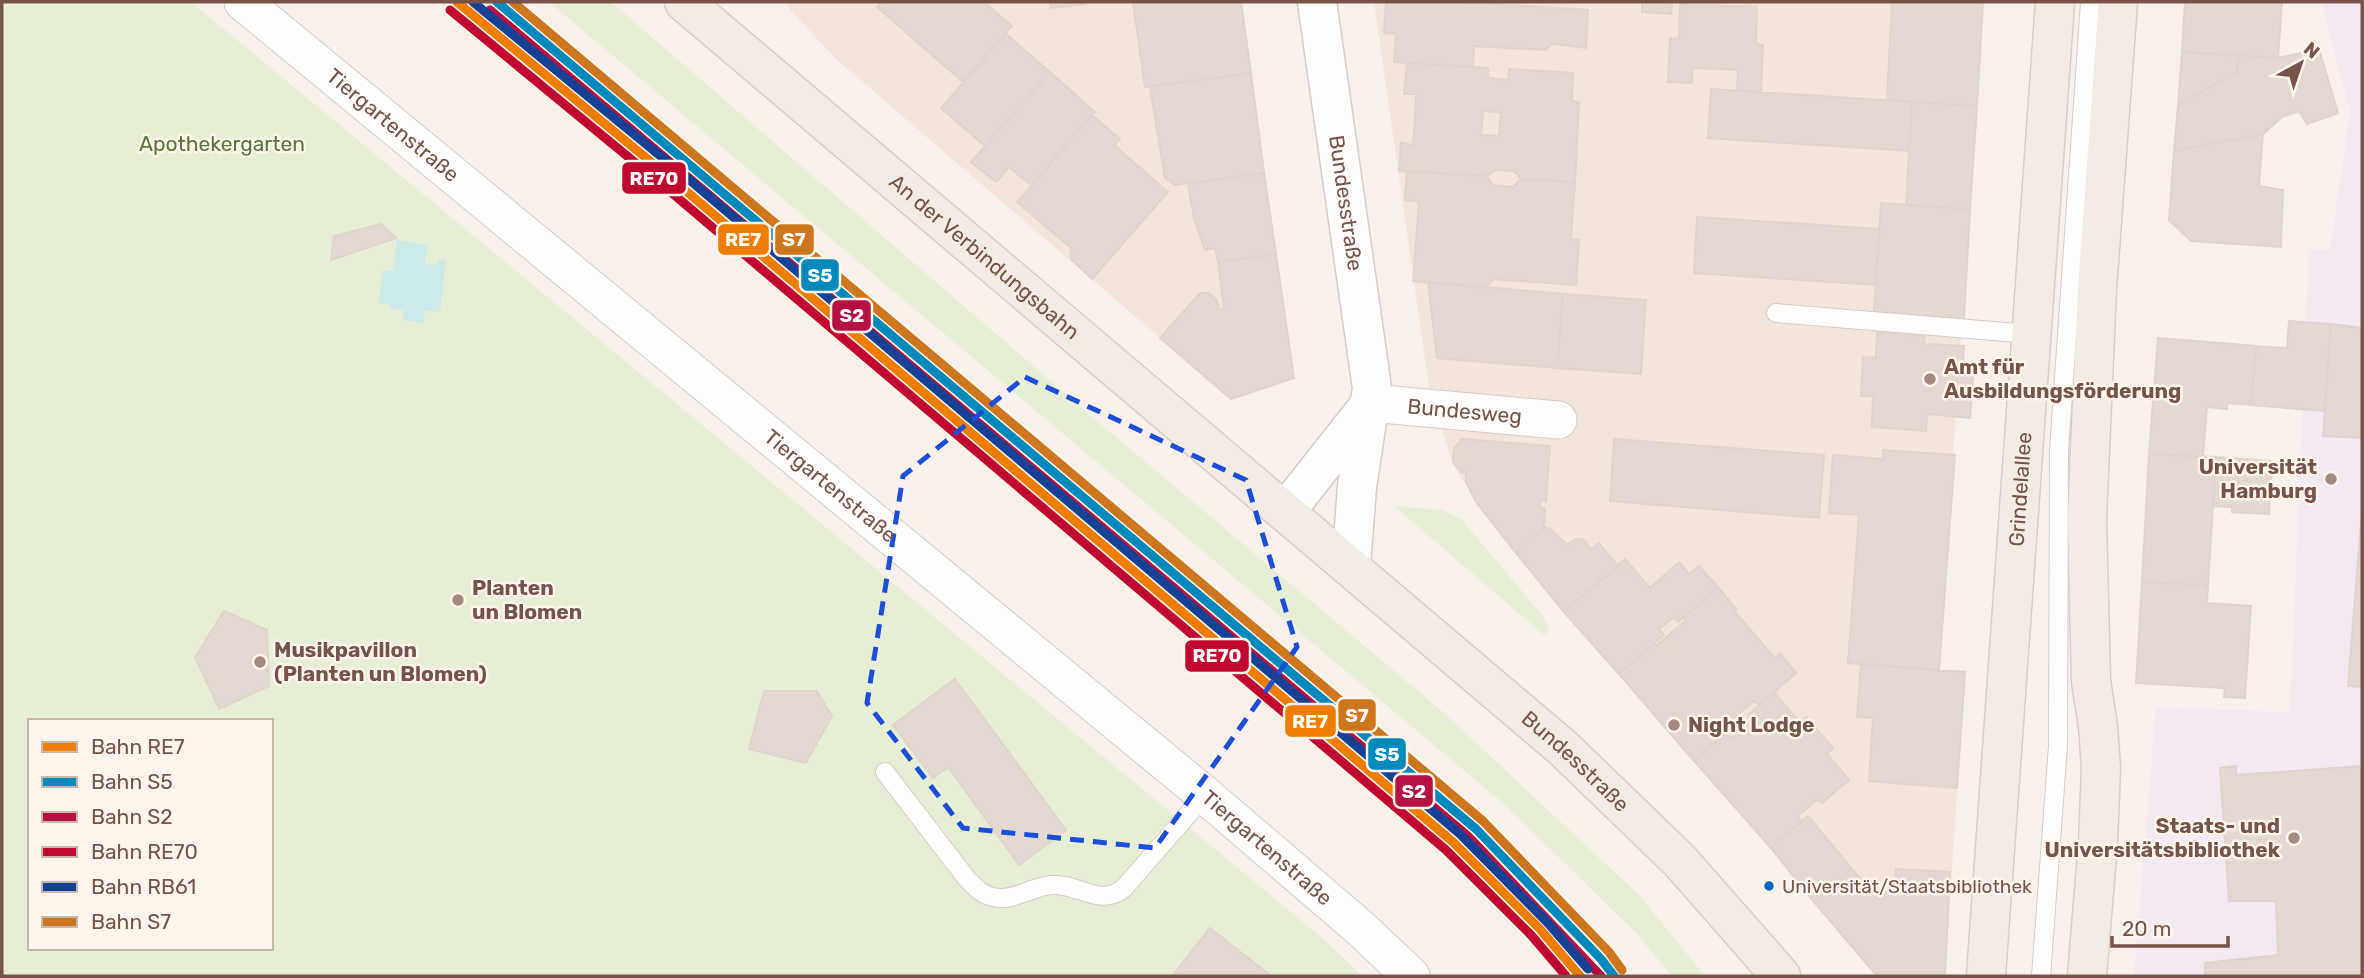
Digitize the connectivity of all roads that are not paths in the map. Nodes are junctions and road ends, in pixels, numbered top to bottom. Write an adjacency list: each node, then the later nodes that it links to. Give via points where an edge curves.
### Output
1 (243, 2): 14 (street, Tiergartenstraße)
2 (684, 2): 11 (main road, An der Verbindungsbahn)
3 (1317, 2): 9 (street, Bundesstraße, via 1371,364)
4 (2055, 2): 8 (main road, Grindelallee)
5 (2090, 2): 18 (lane, Grindelallee, via 2059,451 2058,746)
6 (2118, 2): 19 (main road, via 2097,289 2087,519 2091,681 2101,768)
7 (1776, 313): 8 (lane)
8 (2030, 334): 17 (main road, Grindelallee)
9 (1371, 403): 10 (street, Bundesweg); 11 (street); 12 (street, Bundesstraße, via 1357,487)
10 (1558, 420)
11 (1285, 512): 12 (main road, Bundesstraße)
12 (1351, 566): 16 (main road, Bundesstraße, via 1563,748 1680,861)
13 (885, 772): 14 (lane, via 967,879 995,898 1051,885 1114,896)
14 (1205, 795): 15 (street, Tiergartenstraße)
15 (1411, 976)
16 (1781, 976)
17 (1986, 976)
18 (2041, 976)
19 (2087, 976)

